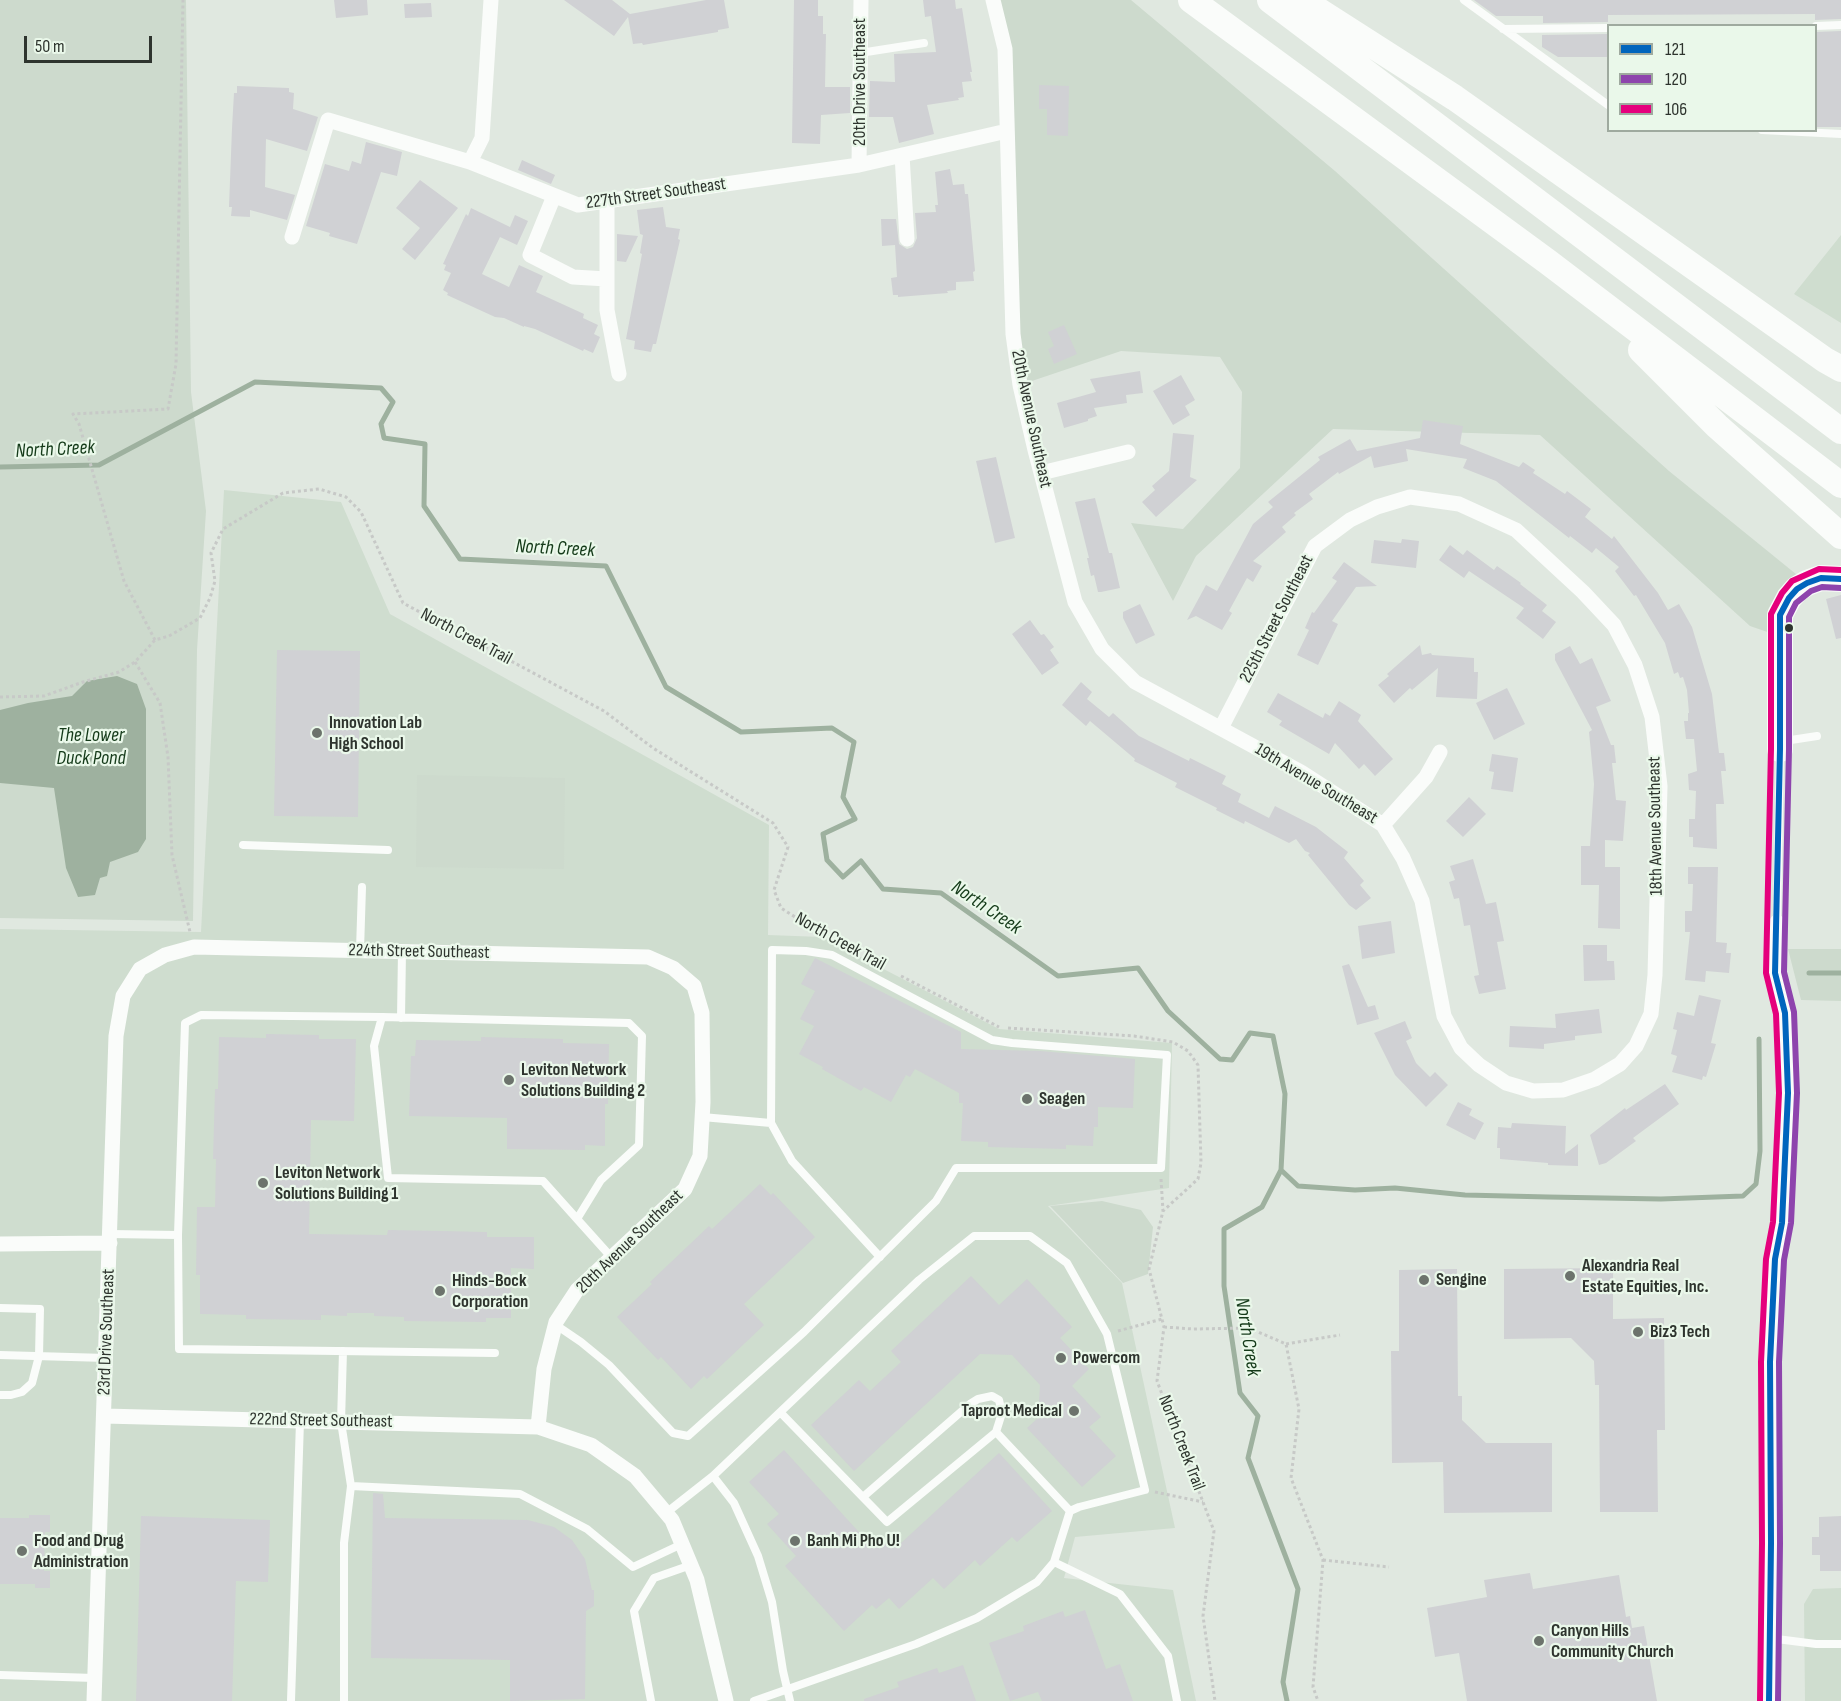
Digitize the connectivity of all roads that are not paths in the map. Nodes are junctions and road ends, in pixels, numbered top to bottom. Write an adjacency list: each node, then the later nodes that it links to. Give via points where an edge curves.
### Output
1 (491, 0): 21 (street, via 482,138)
2 (861, 0): 15 (street, 20th Drive Southeast)
3 (993, 0): 17 (street, 20th Avenue Southeast, via 1005,49)
4 (1191, 0): 27 (highway)
5 (1211, 0): 35 (highway, via 1603,283)
6 (1270, 0): 32 (highway)
7 (1296, 0): 31 (highway)
8 (1302, 0): 29 (highway, via 1455,98)
9 (1464, 0): 13 (lane)
10 (1841, 25): 11 (lane)
11 (1817, 26)
12 (1607, 28): 13 (lane)
13 (1503, 29): 16 (lane)
14 (924, 43): 15 (lane)
15 (860, 53): 22 (street, 20th Drive Southeast)
16 (1607, 104)
17 (1007, 131): 20 (street, 227th Street Southeast); 34 (street, 20th Avenue Southeast, via 1013,334 1020,385)
18 (1802, 132): 19 (lane)
19 (1841, 134)
20 (902, 155): 22 (street, 227th Street Southeast); 26 (street)
21 (470, 162): 23 (street, 227th Street Southeast); 25 (street, 227th Street Southeast, via 328,120)
22 (860, 165): 24 (street, 227th Street Southeast)
23 (554, 196): 24 (street, 227th Street Southeast, via 578,205); 28 (street, via 530,255 573,277)
24 (607, 201): 28 (street)
25 (292, 237)
26 (907, 239)
27 (1548, 262): 36 (highway); 38 (highway, via 1717,426)
28 (608, 279): 30 (street, via 608,310)
29 (1835, 367)
30 (619, 374)
31 (1841, 412)
32 (1841, 431)
33 (1128, 452): 34 (street)
34 (1041, 472): 40 (street, 20th Avenue Southeast, via 1075,602 1102,649 1135,682)
35 (1841, 474)
36 (1841, 485)
37 (1516, 530): 40 (street, 225th Street Southeast, via 1458,504 1410,497 1350,520 1315,546); 55 (street, 18th Avenue Southeast, via 1614,625 1635,665 1652,717 1660,786 1652,1014 1636,1046 1620,1064 1595,1079)
38 (1841, 536)
39 (1841, 579): 42 (highway, via 1821,578 1807,583 1789,598 1780,615)
40 (1221, 728): 44 (street, 19th Avenue Southeast, via 1301,772)
41 (1817, 736): 42 (lane, via 1791,740)
42 (1780, 749): 48 (lane)
43 (1440, 752): 44 (street, via 1426,777)
44 (1383, 825): 55 (street, 19th Avenue Southeast, via 1422,901 1444,1016 1461,1048 1506,1083 1533,1091)
45 (243, 844): 46 (lane)
46 (387, 850)
47 (362, 887): 49 (lane)
48 (1777, 922): 86 (street, via 1775,973 1785,1013 1788,1093 1770,1362)
49 (360, 950): 50 (street, 224th Street Southeast); 51 (street, 224th Street Southeast, via 194,947 165,955)
50 (402, 951): 52 (street, 224th Street Southeast, via 648,957 673,969); 54 (lane)
51 (140, 969): 60 (street, 23rd Drive Southeast, via 123,996 116,1036)
52 (694, 986): 56 (street, 20th Avenue Southeast, via 702,1013)
53 (382, 1017): 54 (lane); 58 (lane, via 374,1046 388,1178 543,1182); 59 (lane, via 201,1015 185,1023)
54 (401, 1018): 58 (lane, via 629,1023 642,1036 639,1144 601,1180)
55 (1563, 1090)
56 (702, 1117): 57 (lane); 63 (street, 20th Avenue Southeast, via 700,1156 685,1190)
57 (771, 1123): 62 (lane, via 792,1161); 62 (lane, via 772,950 832,955 992,1040 1167,1055 1161,1168 956,1168 936,1201)
58 (577, 1219): 63 (lane)
59 (178, 1235): 60 (lane); 66 (lane, via 179,1349)
60 (110, 1238): 61 (street); 70 (street, 23rd Drive Southeast)
61 (0, 1244)
62 (880, 1257): 65 (lane, via 804,1332 688,1436 673,1433 609,1365)
63 (612, 1258): 65 (street, 20th Avenue Southeast, via 577,1290)
64 (0, 1308): 69 (lane, via 40,1309)
65 (556, 1325): 76 (street, 20th Avenue Southeast, via 544,1369)
66 (343, 1351): 67 (lane); 75 (lane)
67 (495, 1353)
68 (0, 1355): 69 (lane)
69 (39, 1356): 70 (lane); 71 (lane, via 32,1383 22,1392)
70 (106, 1358): 73 (street, 23rd Drive Southeast)
71 (0, 1395)
72 (780, 1412): 78 (lane); 80 (lane); 81 (lane, via 919,1280 974,1236 1030,1236 1067,1263 1107,1334 1145,1490)
73 (104, 1416): 74 (street, 222nd Street Southeast); 89 (street, 23rd Drive Southeast)
74 (300, 1421): 75 (street, 222nd Street Southeast); 92 (lane)
75 (341, 1422): 76 (street, 222nd Street Southeast); 79 (lane)
76 (538, 1427): 82 (street, via 591,1444 635,1476)
77 (996, 1432): 80 (lane, via 887,1522); 80 (lane, via 1002,1413 999,1400 992,1396 970,1404); 81 (lane)
78 (713, 1476): 82 (lane); 90 (lane, via 734,1503 758,1556 772,1602)
79 (351, 1486): 83 (lane, via 520,1494 587,1529 633,1567); 93 (lane, via 344,1543)
80 (863, 1497)
81 (1070, 1511): 84 (lane)
82 (666, 1513): 83 (street)
83 (682, 1544): 85 (street)
84 (1054, 1562): 90 (lane, via 1036,1582 977,1618); 98 (lane, via 1120,1594 1168,1656)
85 (691, 1565): 94 (lane, via 654,1578 634,1611); 95 (street)
86 (1769, 1638): 87 (lane); 99 (street)
87 (1841, 1644)
88 (0, 1675): 89 (lane)
89 (94, 1678): 91 (street, 23rd Drive Southeast)
90 (788, 1689): 96 (lane); 97 (lane)
91 (94, 1701)
92 (291, 1701)
93 (344, 1701)
94 (651, 1701)
95 (726, 1701)
96 (754, 1701)
97 (790, 1701)
98 (1177, 1701)
99 (1769, 1701)

